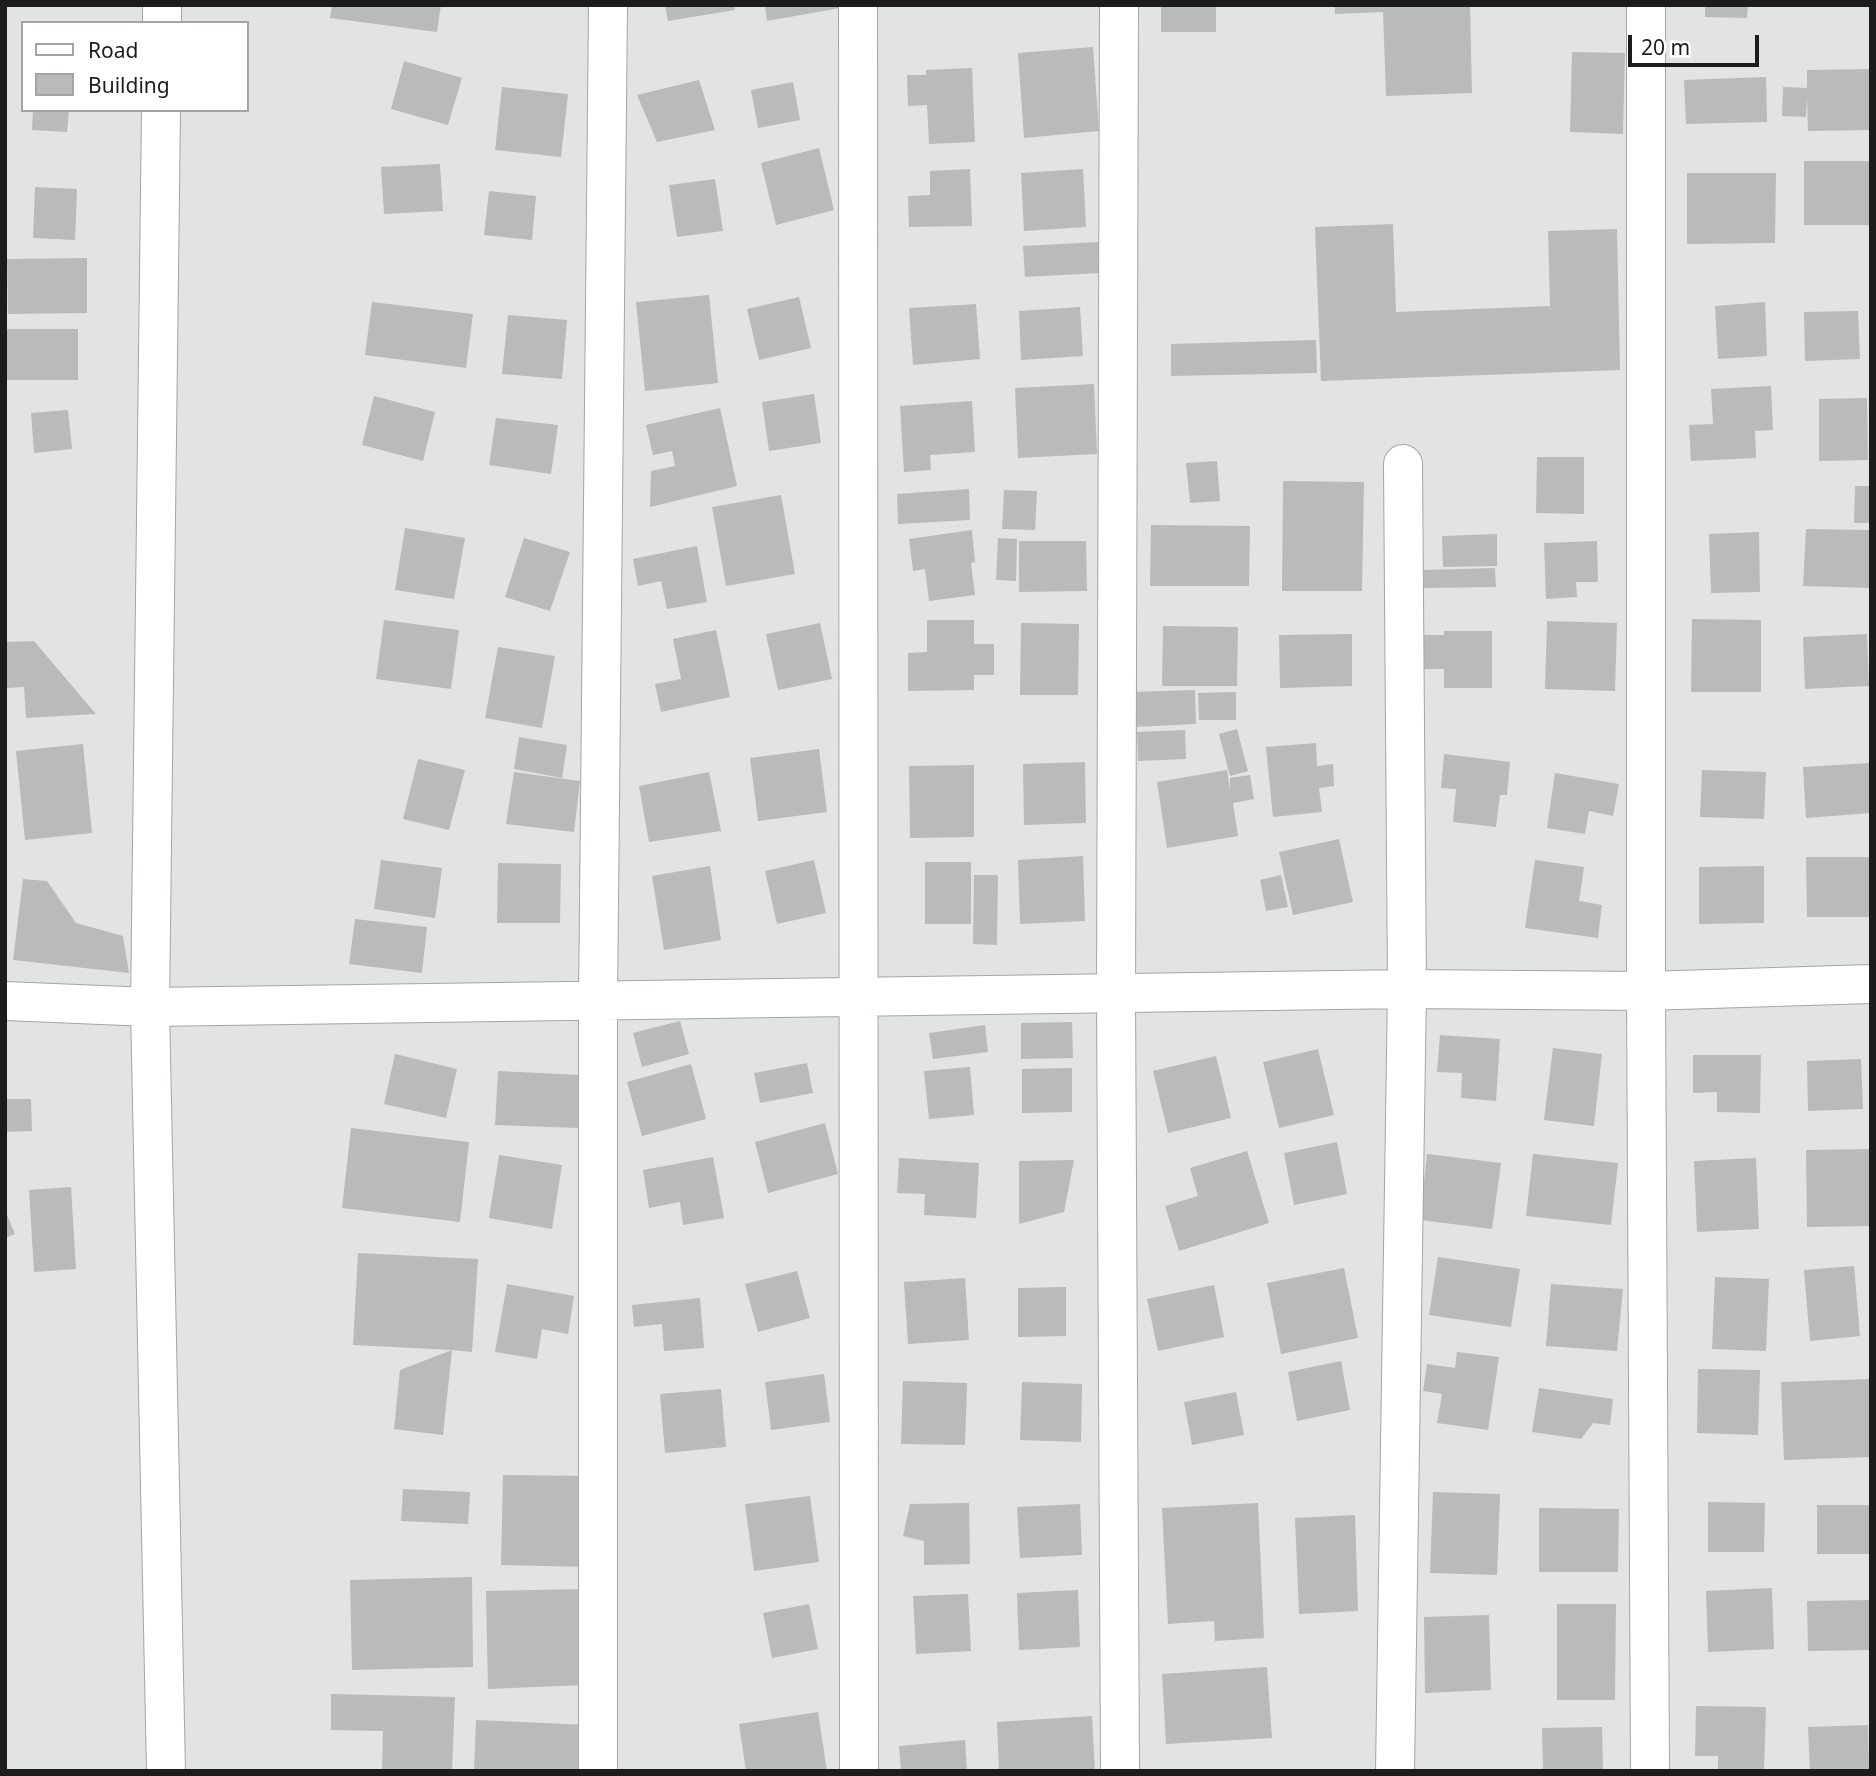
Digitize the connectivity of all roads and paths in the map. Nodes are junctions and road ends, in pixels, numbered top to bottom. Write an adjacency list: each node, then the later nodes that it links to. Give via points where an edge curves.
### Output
1 (608, 5): 13 (street)
2 (859, 5): 11 (street)
3 (1119, 5): 10 (street)
4 (1646, 5): 9 (street)
5 (161, 112): 14 (street)
6 (1403, 464): 8 (street)
7 (1871, 984): 9 (street)
8 (1407, 989): 9 (street); 10 (street); 19 (street)
9 (1646, 991): 20 (street)
10 (1116, 994): 11 (street); 18 (street)
11 (859, 997): 13 (street); 17 (street)
12 (5, 1001): 14 (street)
13 (598, 1002): 14 (street); 16 (street)
14 (150, 1007): 15 (street)
15 (166, 1771)
16 (598, 1771)
17 (859, 1771)
18 (1120, 1771)
19 (1395, 1771)
20 (1650, 1771)

